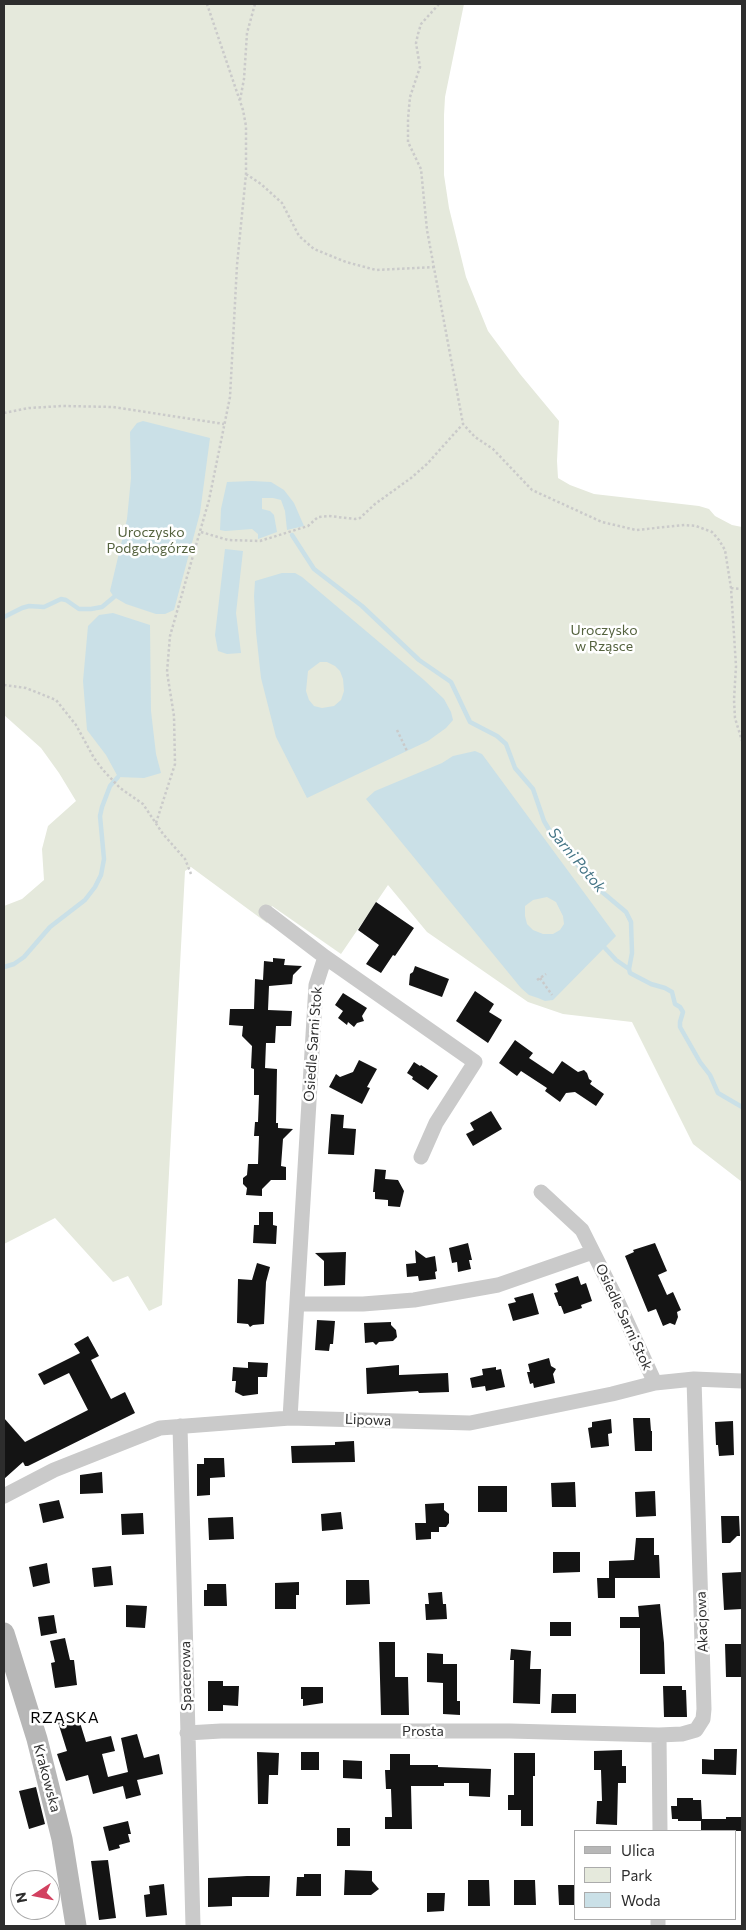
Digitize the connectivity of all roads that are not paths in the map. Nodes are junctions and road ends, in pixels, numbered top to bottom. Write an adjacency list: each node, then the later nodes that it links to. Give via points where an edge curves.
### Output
1 (266, 912): 2 (street)
2 (325, 957): 3 (street, via 475,1062 436,1123); 6 (street, Osiedle Sarni Stok, via 316,985)
3 (420, 1157)
4 (542, 1192): 5 (street, Osiedle Sarni Stok, via 582,1230)
5 (593, 1252): 6 (street, Osiedle Sarni Stok, via 498,1285 414,1300); 9 (street, Osiedle Sarni Stok)
6 (298, 1304): 10 (street, Osiedle Sarni Stok)
7 (694, 1379): 8 (street, Lipowa); 9 (street, Lipowa); 15 (street, Akacjowa, via 703,1720 696,1730)
8 (742, 1381)
9 (655, 1383): 10 (street, Lipowa, via 470,1423)
10 (290, 1418): 11 (street, Lipowa)
11 (180, 1426): 12 (street, Lipowa, via 160,1428 54,1470); 14 (street, Spacerowa)
12 (4, 1496)
13 (4, 1633): 17 (street, Krakowska, via 37,1739 62,1838)
14 (188, 1733): 15 (street, Prosta, via 510,1731); 18 (street, Spacerowa)
15 (659, 1735): 16 (street)
16 (660, 1830)
17 (76, 1926)
18 (193, 1926)

